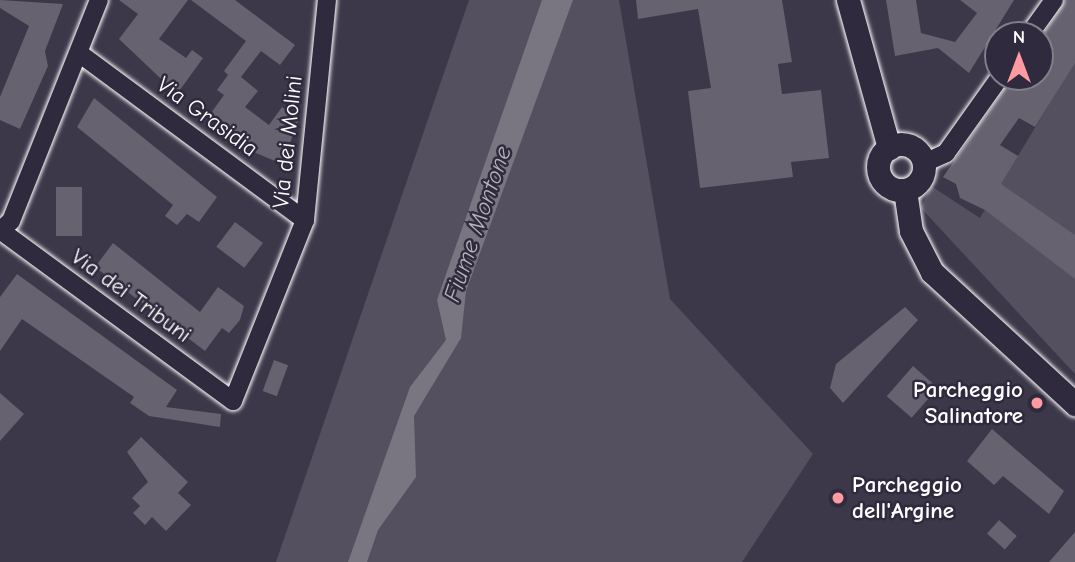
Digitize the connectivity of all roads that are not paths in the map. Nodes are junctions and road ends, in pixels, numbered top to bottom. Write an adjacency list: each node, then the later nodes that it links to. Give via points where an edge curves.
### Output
1 (99, 0): 6 (street)
2 (327, 0): 11 (street, Via dei Molini)
3 (848, 0): 8 (main road)
4 (1054, 0): 5 (street)
5 (1039, 21)
6 (79, 53): 11 (street, Via Grasidia); 12 (street, via 11,221)
7 (990, 91): 9 (street, via 946,153)
8 (889, 148): 9 (main road, via 911,146); 10 (main road, via 879,173 887,186)
9 (924, 163): 10 (main road, via 918,183)
10 (905, 190): 14 (main road, via 911,232 932,272)
11 (305, 220): 13 (street, Via dei Molini)
12 (1, 230): 13 (street, Via dei Tribuni)
13 (233, 401)
14 (1075, 404)

